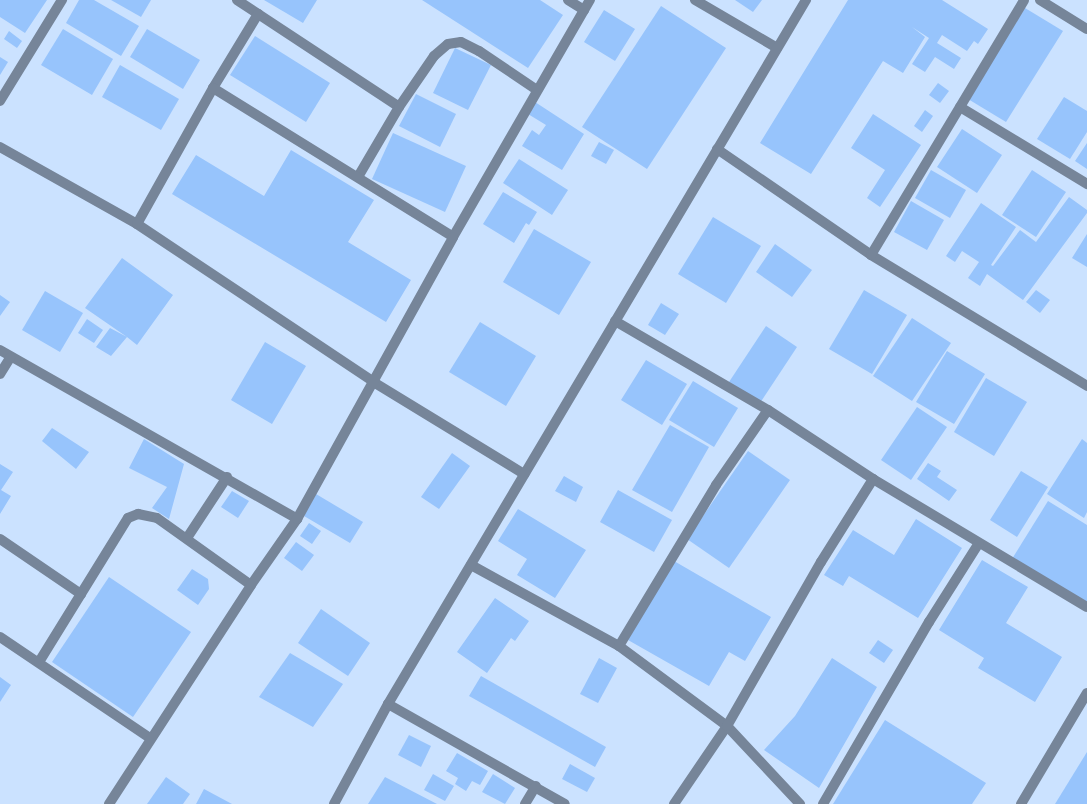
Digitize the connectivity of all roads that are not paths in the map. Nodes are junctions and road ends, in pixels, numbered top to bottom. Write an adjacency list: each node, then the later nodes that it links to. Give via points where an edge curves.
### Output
1 (62, 0): 15 (street)
2 (237, 0): 10 (street)
3 (568, 0): 9 (street)
4 (590, 0): 9 (street)
5 (695, 0): 12 (street)
6 (806, 0): 12 (street)
7 (1024, 0): 17 (street)
8 (1040, 0): 11 (street)
9 (584, 10): 14 (street)
10 (258, 14): 13 (street); 16 (street)
11 (1087, 29)
12 (777, 48): 19 (street)
13 (213, 88): 20 (street); 22 (street)
14 (537, 90): 16 (street, via 479,51 461,42 448,44 434,56); 23 (street)
15 (0, 101)
16 (399, 107): 20 (street)
17 (960, 107): 21 (street); 24 (street)
18 (0, 147): 22 (street)
19 (717, 149): 24 (street); 25 (street)
20 (358, 177): 23 (street)
21 (1087, 184)
22 (137, 224): 29 (street)
23 (453, 237): 29 (street)
24 (871, 255): 30 (street)
25 (615, 321): 31 (street); 32 (street)
26 (0, 350): 27 (street)
27 (10, 358): 28 (street); 33 (street)
28 (0, 374)
29 (375, 383): 32 (street); 35 (street)
30 (1087, 386)
31 (768, 410): 34 (street); 44 (street, via 716,485)
32 (524, 474): 39 (street)
33 (227, 477): 35 (street); 36 (street)
34 (873, 479): 38 (street); 48 (street, via 821,562)
35 (297, 519): 40 (street)
36 (187, 538): 40 (street); 41 (street, via 147,514 128,518)
37 (0, 539): 41 (street)
38 (979, 544): 42 (street); 57 (street, via 929,622)
39 (471, 566): 44 (street); 47 (street)
40 (251, 585): 49 (street)
41 (81, 594): 45 (street)
42 (1087, 607)
43 (0, 637): 45 (street)
44 (618, 646): 48 (street)
45 (39, 662): 49 (street)
46 (1087, 693): 58 (street)
47 (388, 704): 50 (street); 52 (street)
48 (727, 726): 55 (street); 56 (street)
49 (150, 738): 51 (street)
50 (536, 786): 53 (street); 54 (street)
51 (109, 804)
52 (334, 804)
53 (525, 804)
54 (565, 804)
55 (674, 804)
56 (800, 804)
57 (823, 804)
58 (1021, 804)

